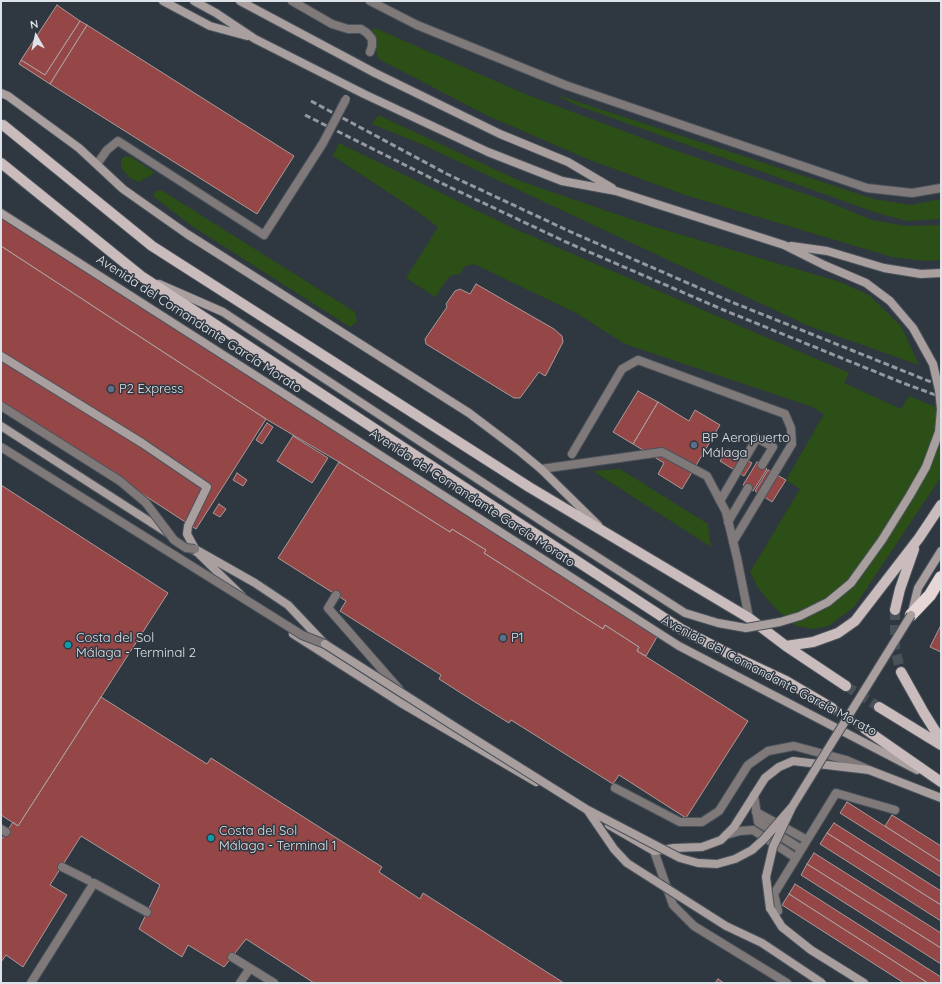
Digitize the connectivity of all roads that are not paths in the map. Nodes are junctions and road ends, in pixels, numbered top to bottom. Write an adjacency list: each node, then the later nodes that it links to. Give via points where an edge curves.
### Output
1 (163, 1): 6 (street, via 210,26)
2 (194, 1): 6 (street)
3 (240, 1): 14 (street, via 375,73 500,134 568,162)
4 (292, 1): 7 (lane, via 332,24 367,32 372,39)
5 (370, 1): 13 (lane, via 417,25 565,85 868,188 912,193)
6 (255, 39): 14 (street, via 488,152 562,181)
7 (370, 52)
8 (1, 93): 12 (street, via 52,127)
9 (346, 100): 12 (lane, bridge, via 317,154 264,235 118,141 107,150)
10 (3, 126): 30 (main road, via 152,246 529,487)
11 (1, 163): 18 (main road, Avenida del Comandante García Morato)
12 (97, 164): 25 (street, via 123,189 187,234 469,413)
13 (941, 188)
14 (616, 191): 16 (street)
15 (1, 213): 51 (street, Avenida del Comandante García Morato, via 678,646)
16 (784, 245): 17 (street, via 827,251 884,268 921,274); 18 (street, Avenida del Comandante García Morato, bridge, via 866,283 890,301 913,328 933,364 941,410 938,432 926,467 882,540 851,582 828,602 800,616 746,628 685,613 223,312)
17 (941, 273)
18 (141, 276): 46 (main road, Avenida del Comandante García Morato, via 681,629 786,681)
19 (1, 356): 33 (street, via 142,443 207,487 188,526 187,534)
20 (1, 406): 33 (lane, bridge, via 120,481 146,503 174,540 186,548)
21 (1, 426): 62 (street, via 198,553 260,613 401,703)
22 (1, 447): 40 (lane, bridge, via 302,635)
23 (572, 454): 32 (lane, via 622,369 638,360 785,414 791,428 792,444)
24 (762, 466): 27 (lane, via 773,447 757,438)
25 (541, 469): 27 (lane, via 662,452 707,476); 30 (street)
26 (748, 488): 29 (lane)
27 (720, 501): 29 (lane)
28 (941, 505): 31 (main road)
29 (728, 522): 32 (lane)
30 (603, 530): 39 (main road)
31 (919, 538): 37 (main road, via 900,588); 41 (main road, via 855,621 838,633 813,642)
32 (733, 542): 39 (lane)
33 (196, 549): 40 (street, via 288,605)
34 (941, 551): 38 (street, via 918,588)
35 (941, 577): 38 (highway)
36 (336, 595): 44 (lane, via 328,608)
37 (895, 610)
38 (911, 615): 55 (street, bridge)
39 (749, 618): 41 (main road)
40 (325, 644): 44 (street, bridge)
41 (786, 646): 43 (main road)
42 (901, 672): 48 (main road)
43 (846, 686)
44 (401, 691): 56 (street, bridge)
45 (879, 707): 49 (main road, Avenida del Comandante García Morato)
46 (832, 708)
47 (865, 729): 51 (main road, Avenida del Comandante García Morato)
48 (941, 740)
49 (941, 745)
50 (869, 770): 52 (lane, via 846,760 794,746 768,751 748,766 719,811 702,822 680,822); 53 (street, via 793,761 779,767 765,778); 54 (street)
51 (941, 783)
52 (615, 788)
53 (754, 795): 58 (lane); 59 (street)
54 (941, 798)
55 (792, 807): 56 (street, bridge, via 752,850 736,859 717,864 698,863 680,858); 75 (street, bridge, via 773,847 766,877 770,908 782,926 811,950)
56 (586, 809): 74 (street, bridge, via 614,850 627,863 726,926 762,943)
57 (895, 810): 60 (lane, via 836,793)
58 (756, 812): 60 (lane); 61 (lane, via 758,822)
59 (726, 835): 62 (street, via 721,840 702,847); 63 (lane, via 753,830)
60 (807, 840): 61 (lane)
61 (802, 849): 63 (lane)
62 (654, 851): 73 (lane, via 673,905 694,926)
63 (796, 858): 66 (lane, via 774,894)
64 (62, 866): 65 (lane)
65 (88, 880)
66 (778, 911)
67 (147, 912): 71 (lane, via 94,883)
68 (232, 957): 69 (lane)
69 (250, 968): 70 (lane); 72 (lane)
70 (273, 982)
71 (31, 983)
72 (240, 983)
73 (787, 983)
74 (822, 983)
75 (864, 983)

